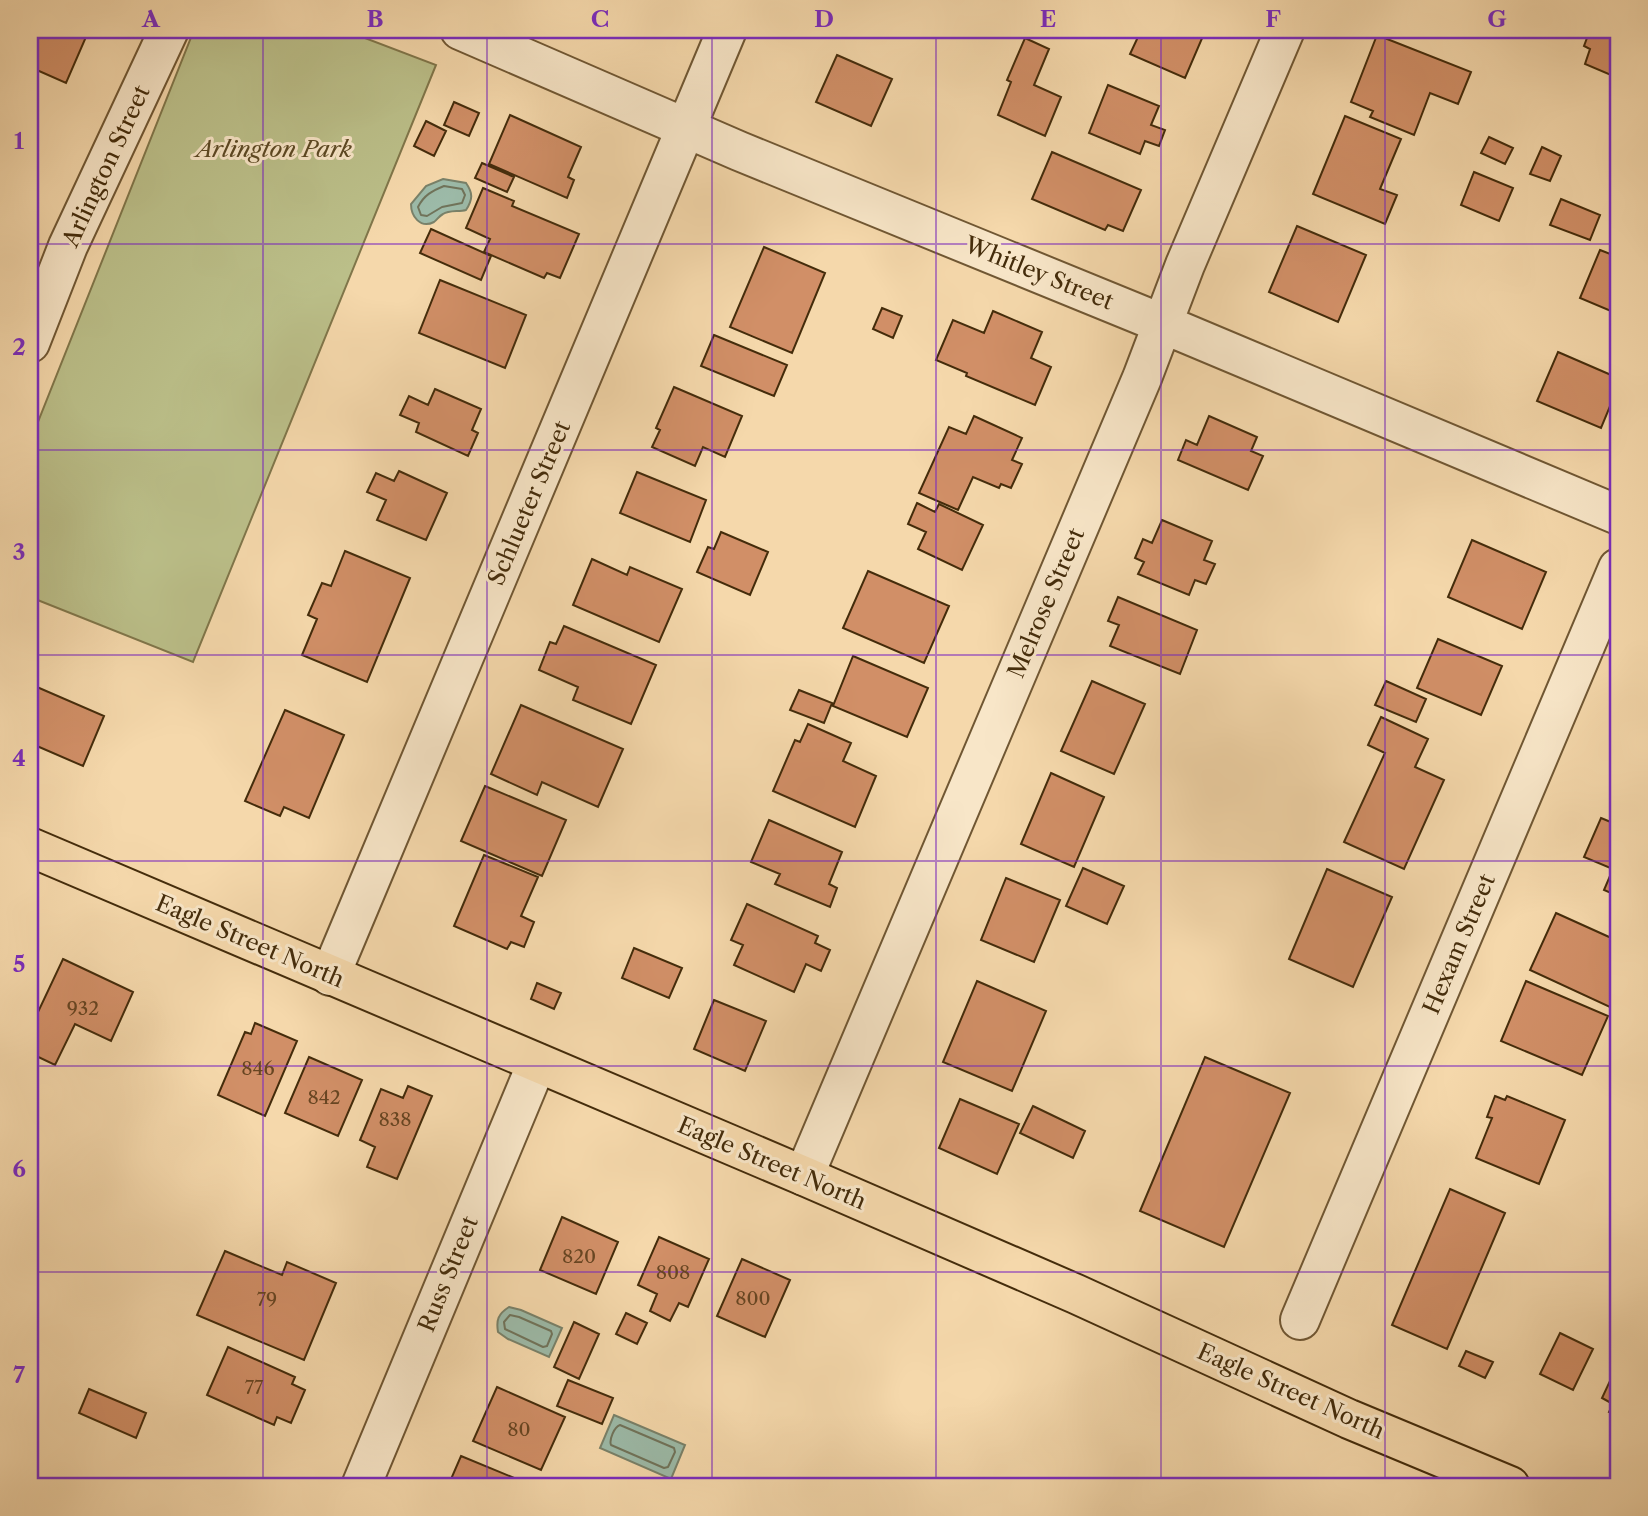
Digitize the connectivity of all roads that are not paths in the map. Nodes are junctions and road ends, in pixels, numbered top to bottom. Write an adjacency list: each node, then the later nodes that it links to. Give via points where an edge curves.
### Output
1 (169, 30): 7 (street, Arlington Street, via 68,246)
2 (460, 30): 5 (street, Whitley Street)
3 (727, 30): 5 (street, Schlueter Street)
4 (1285, 30): 6 (street, Melrose Street)
5 (686, 127): 6 (street, Whitley Street); 11 (street, Schlueter Street)
6 (1163, 324): 8 (street, Whitley Street); 13 (street, Melrose Street)
7 (30, 343)
8 (1618, 515)
9 (1618, 568): 14 (street, Hexam Street)
10 (30, 847): 11 (main road, Eagle Street North)
11 (330, 976): 12 (main road, Eagle Street North)
12 (537, 1063): 13 (main road, Eagle Street North); 15 (street, Russ Street)
13 (804, 1176): 16 (main road, Eagle Street North)
14 (1300, 1320)
15 (361, 1486)
16 (1510, 1486)

